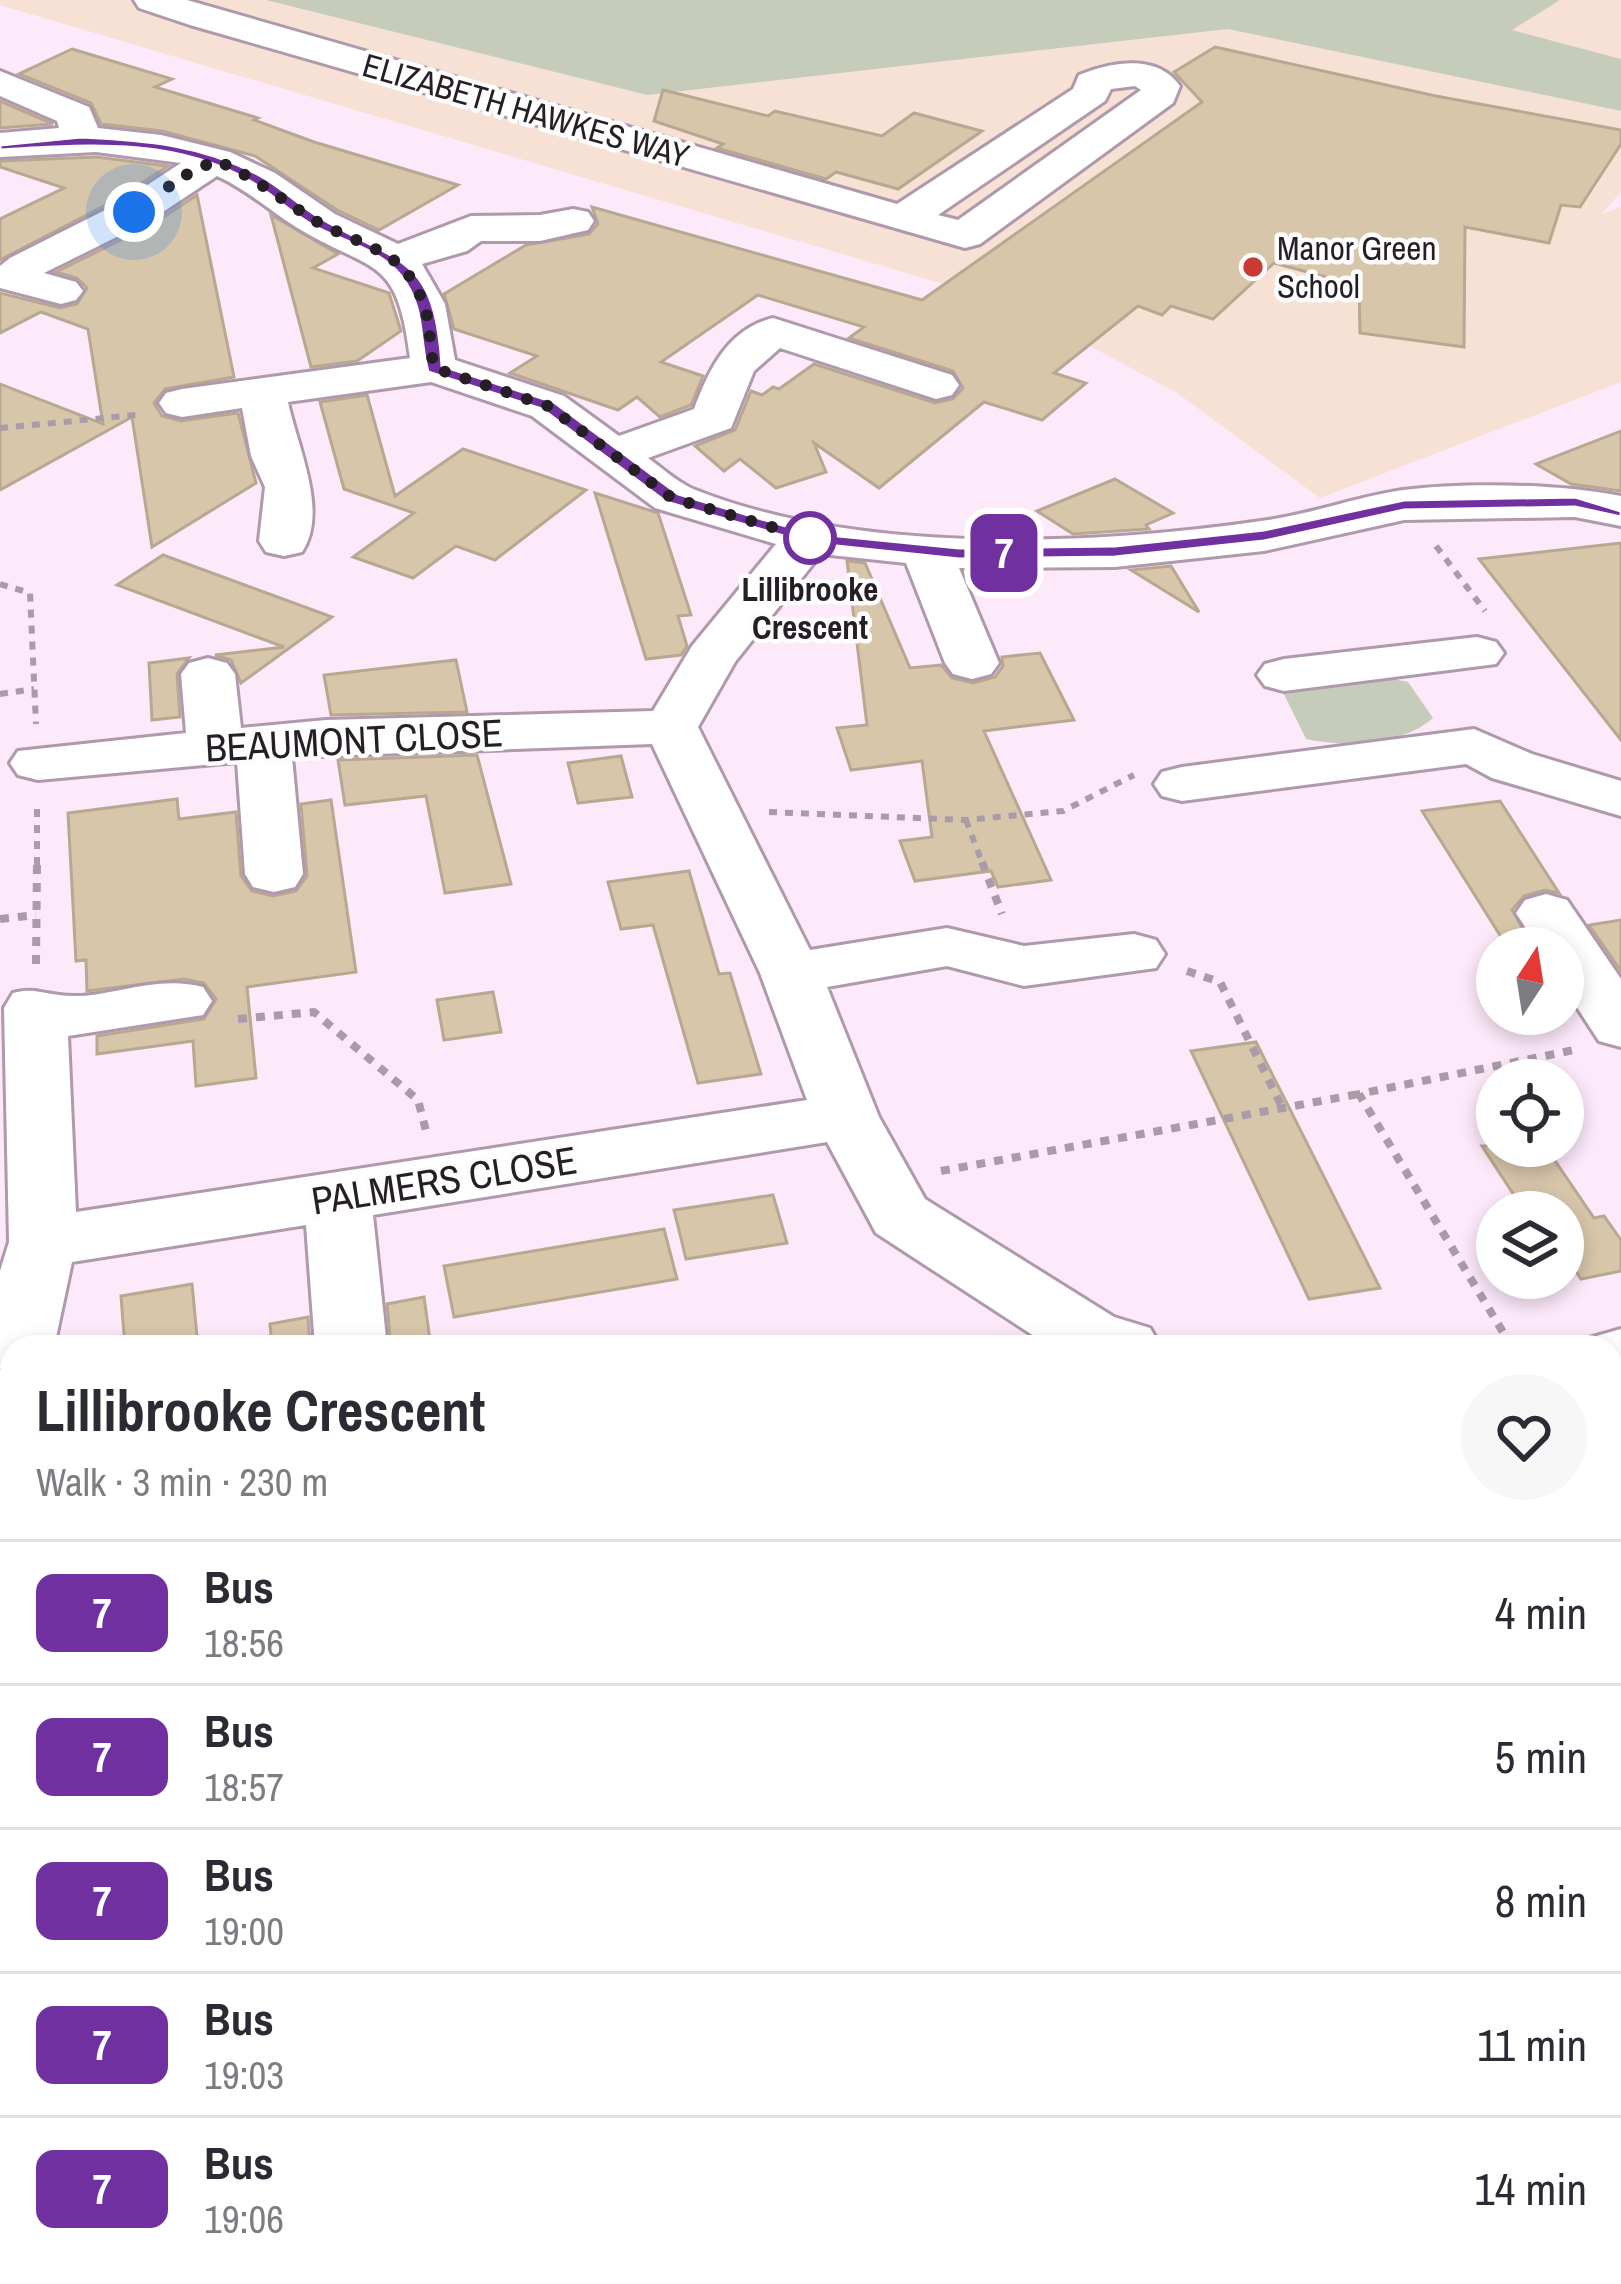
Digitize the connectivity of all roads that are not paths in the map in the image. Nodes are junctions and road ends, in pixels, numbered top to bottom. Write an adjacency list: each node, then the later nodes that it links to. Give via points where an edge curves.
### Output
1 (152, 0): 3 (street, ELIZABETH HAWKES WAY)
2 (247, 0): 3 (street)
3 (203, 16): 8 (street, ELIZABETH HAWKES WAY)
4 (0, 82): 5 (street, via 75,116)
5 (81, 141): 6 (street); 7 (street, via 165,146)
6 (0, 146)
7 (216, 160): 10 (street); 11 (street, via 10,278)
8 (901, 218): 8 (street, ELIZABETH HAWKES WAY, via 1093,93 1093,83 1109,75 1154,78 1161,86 1160,95 965,235)
9 (573, 221): 10 (street, via 470,229)
10 (394, 259): 12 (street, via 431,321)
11 (61, 291)
12 (434, 368): 14 (street); 16 (street, via 548,406)
13 (936, 385): 16 (street, via 773,331 734,365 715,418)
14 (263, 395): 15 (street); 19 (street, via 289,487)
15 (182, 403)
16 (613, 454): 18 (street, via 672,498)
17 (1621, 512): 20 (street, via 1575,502 1404,505 1264,536 1115,552)
18 (808, 538): 20 (street); 26 (street, via 711,657)
19 (284, 541)
20 (926, 550): 23 (street)
21 (1477, 653): 22 (street)
22 (1418, 662): 25 (street); 28 (street)
23 (972, 663)
24 (208, 674): 27 (street)
25 (1284, 675)
26 (671, 727): 27 (street, BEAUMONT CLOSE); 35 (street)
27 (239, 745): 29 (street, BEAUMONT CLOSE); 32 (street)
28 (1474, 746): 30 (street); 31 (street)
29 (38, 764)
30 (1182, 784)
31 (1621, 800)
32 (274, 874)
33 (1546, 913): 37 (street)
34 (1134, 954): 35 (street, via 1011,964 947,947)
35 (791, 973): 38 (street)
36 (210, 1010): 40 (street, via 35,1013)
37 (1607, 1036)
38 (846, 1118): 39 (street, PALMERS CLOSE); 43 (street, via 900,1216)
39 (337, 1196): 40 (street, PALMERS CLOSE); 42 (street)
40 (43, 1242): 41 (street)
41 (18, 1335)
42 (350, 1335)
43 (1088, 1335)

